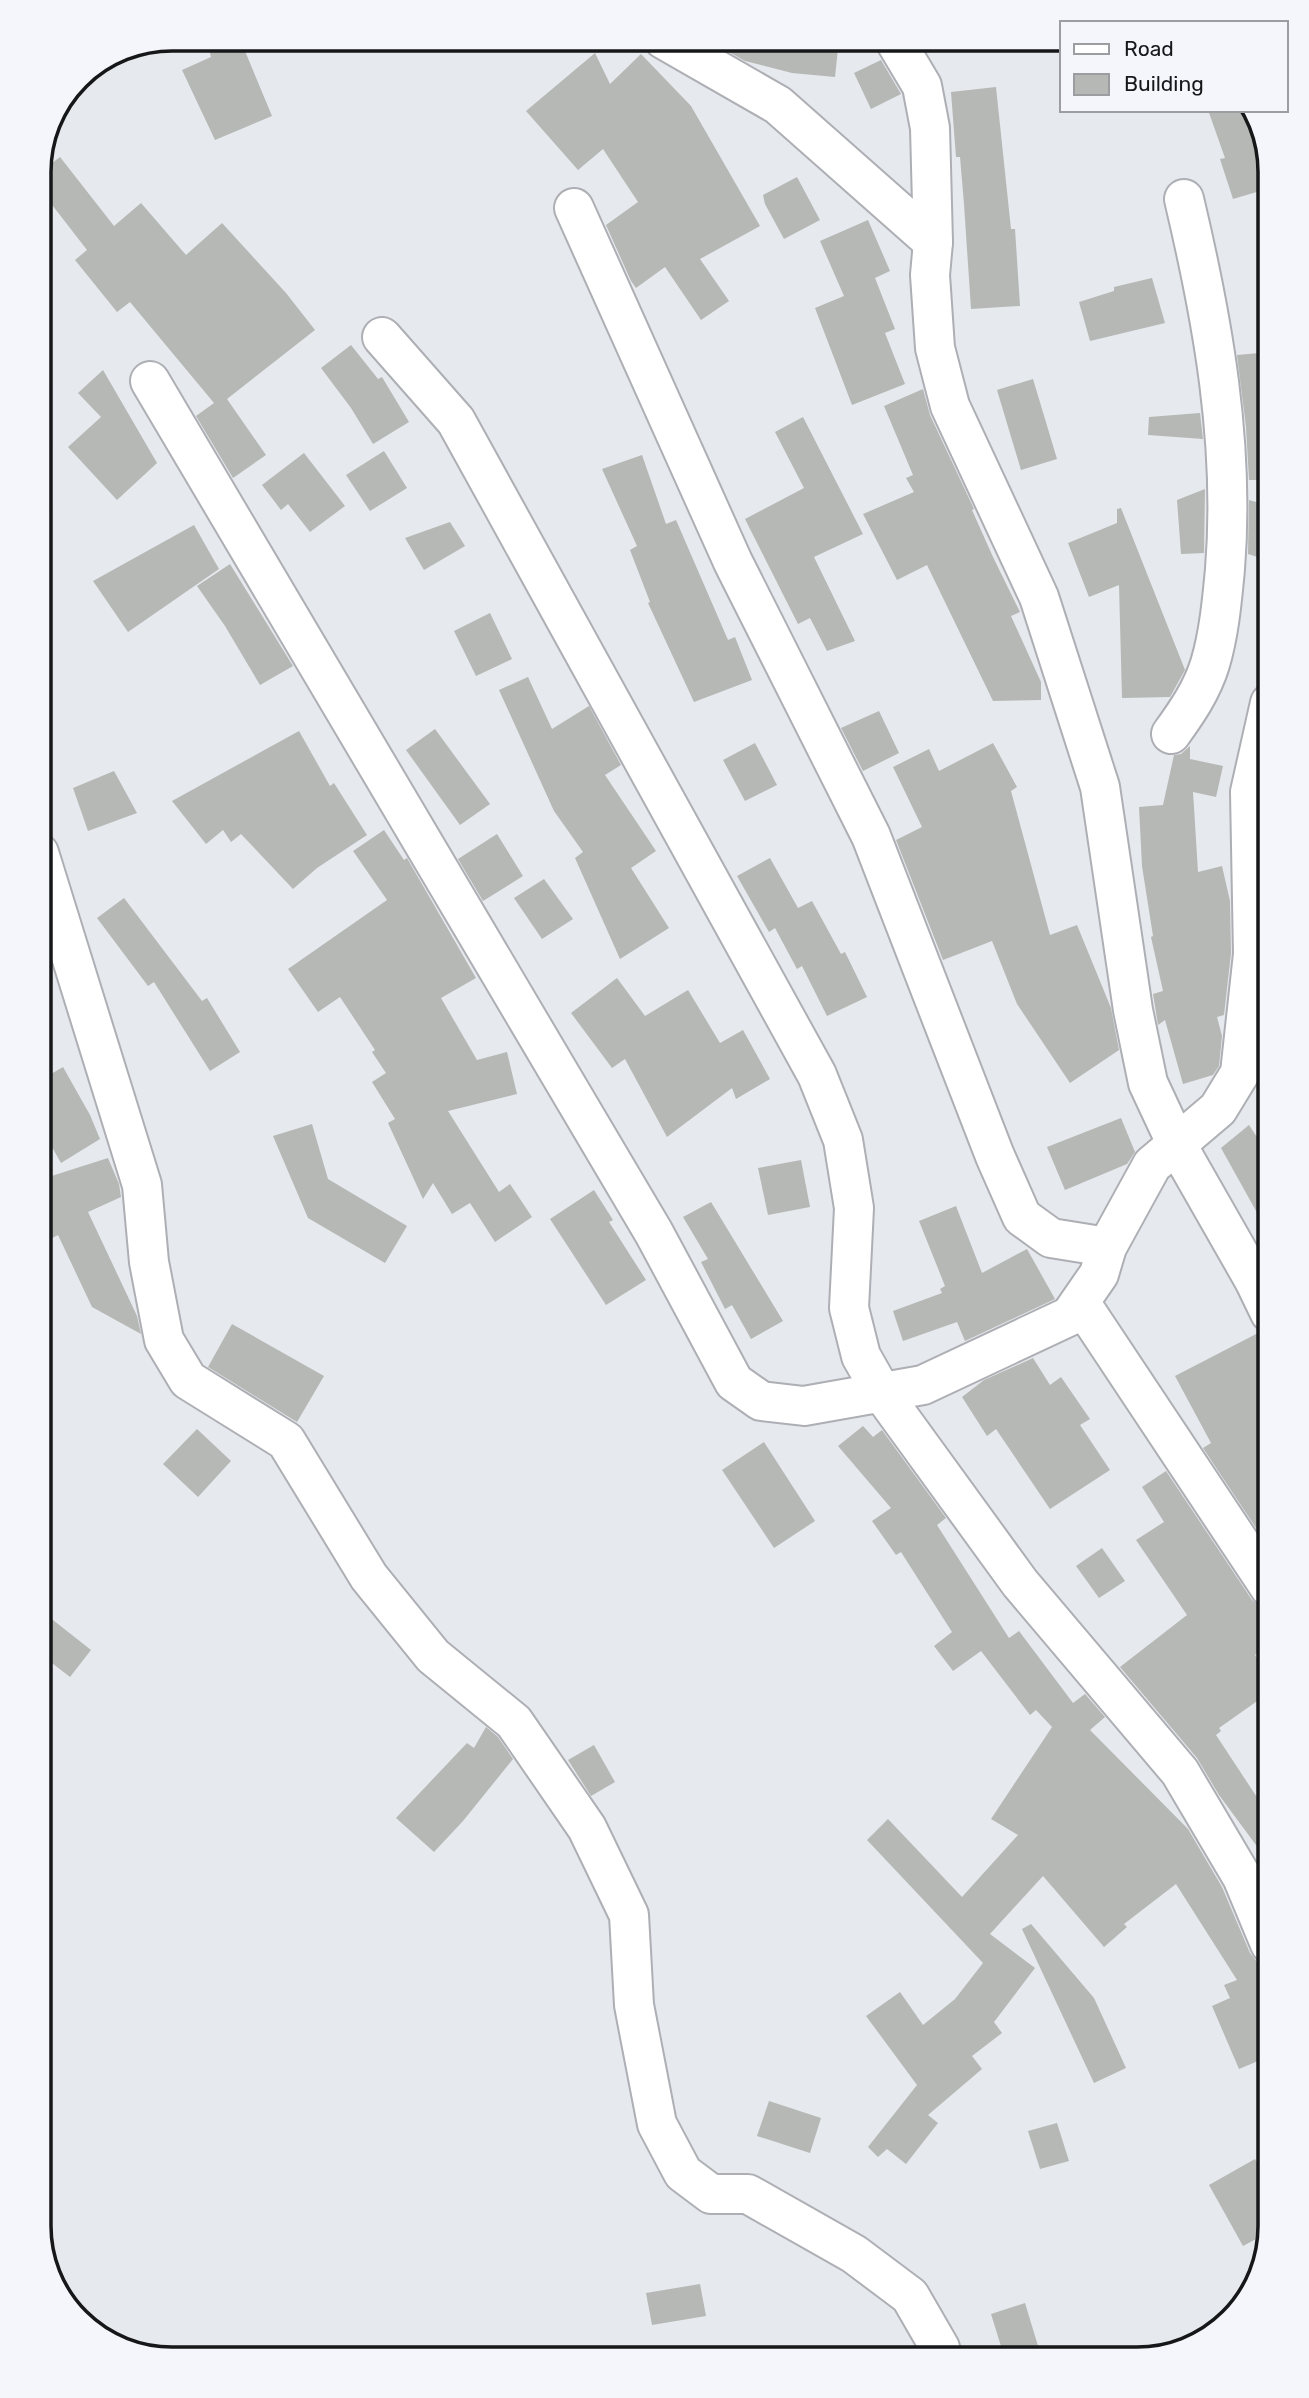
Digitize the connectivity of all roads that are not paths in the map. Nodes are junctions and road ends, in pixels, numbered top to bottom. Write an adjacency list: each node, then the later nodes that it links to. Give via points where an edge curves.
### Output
1 (684, 51): 5 (street, via 778,106)
2 (901, 51): 5 (street, via 922,86 930,128)
3 (1184, 199): 8 (street, via 1206,291 1224,418 1229,517 1222,606 1210,665 1193,703)
4 (573, 208): 12 (street, via 733,562 871,836 1022,1217 1051,1238)
5 (933, 242): 11 (street, via 930,275 935,348 950,406 1039,597 1100,787 1148,1083)
6 (382, 337): 15 (street, via 456,421 817,1075 843,1140 853,1208 849,1308 861,1356)
7 (150, 381): 15 (street, via 654,1233 734,1382 761,1401 804,1406)
8 (1171, 734)
9 (1258, 756): 11 (street, via 1250,792 1253,954 1240,1073 1218,1109)
10 (51, 892): 18 (street, via 142,1185 149,1262 164,1340 188,1380 286,1441 369,1577 433,1656 514,1722 587,1828 629,1915 634,2005 657,2124 683,2173 711,2194 748,2194 854,2254 910,2296)
11 (1177, 1145): 12 (street, via 1152,1165); 13 (street)
12 (1107, 1247): 14 (street, via 1099,1274)
13 (1258, 1288)
14 (1080, 1302): 15 (street, via 1070,1316 923,1385); 16 (street)
15 (882, 1393): 17 (street, via 1020,1583 1180,1772 1242,1877)
16 (1258, 1570)
17 (1258, 1915)
18 (939, 2347)

